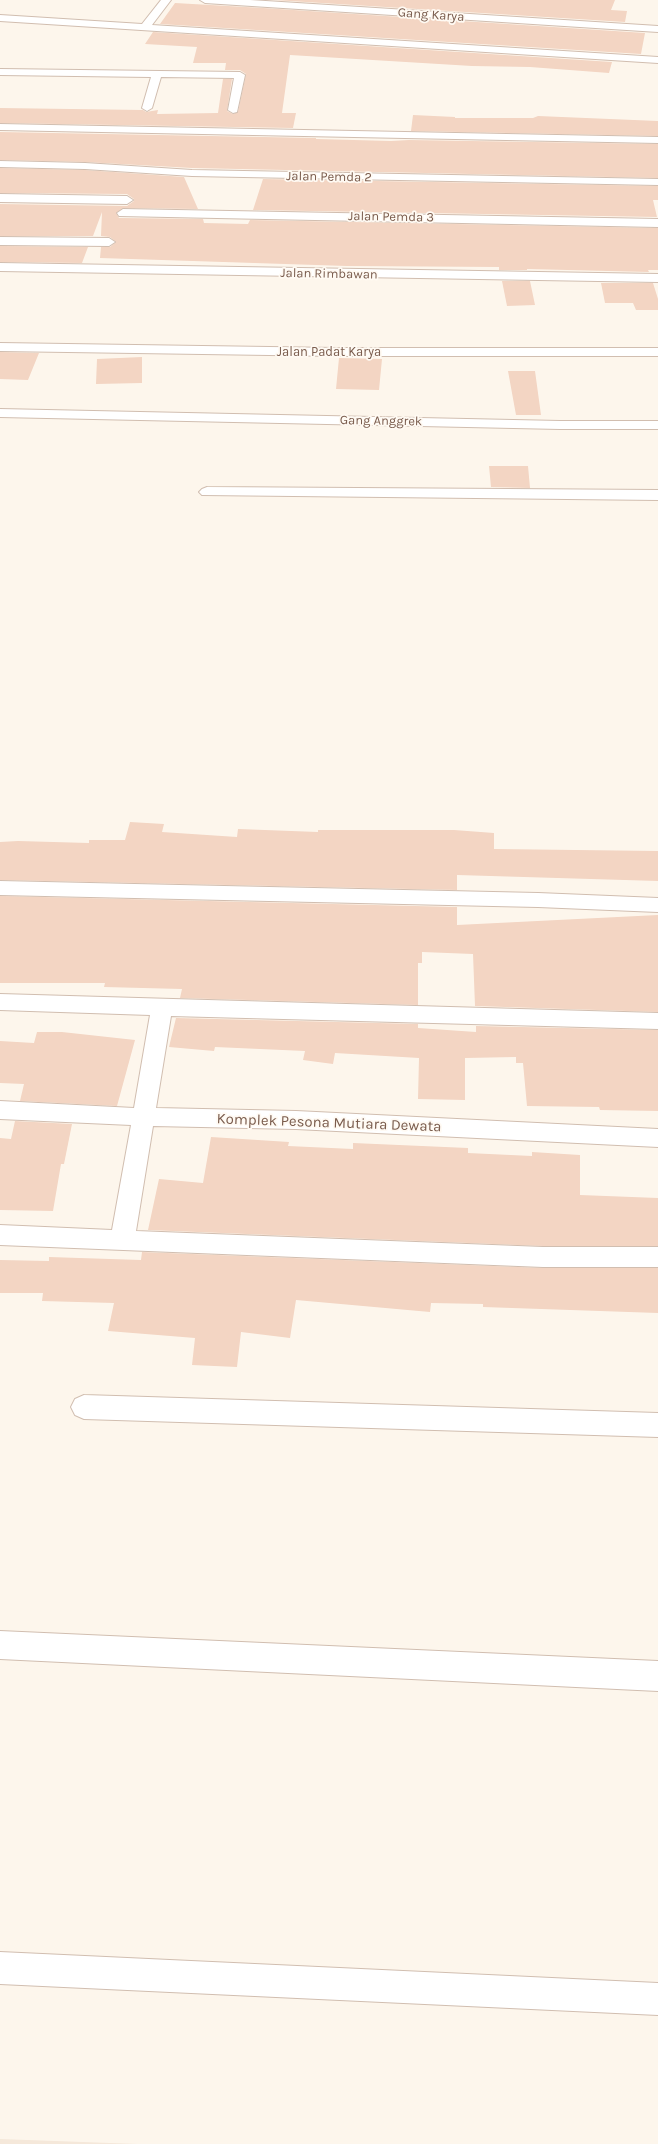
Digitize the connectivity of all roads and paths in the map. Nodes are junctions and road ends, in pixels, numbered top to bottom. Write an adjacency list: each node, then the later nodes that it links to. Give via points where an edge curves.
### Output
1 (166, 0): 4 (street)
2 (205, 0): 5 (street, Gang Karya)
3 (0, 18): 4 (street)
4 (145, 27): 6 (street)
5 (658, 29)
6 (658, 60)
7 (0, 72): 8 (street)
8 (157, 74): 9 (street); 10 (street, via 240,74)
9 (147, 108)
10 (233, 110)
11 (0, 127): 12 (street)
12 (658, 140)
13 (0, 164): 14 (street, Jalan Pemda 2)
14 (140, 170): 15 (street, Jalan Pemda 2, via 266,175); 16 (street)
15 (658, 182)
16 (131, 191): 17 (street); 18 (street)
17 (0, 198)
18 (123, 213): 19 (street, Jalan Pemda 3); 20 (street)
19 (658, 224)
20 (113, 234): 21 (street); 23 (street)
21 (0, 241)
22 (0, 268): 23 (street, Jalan Rimbawan)
23 (99, 269): 24 (street, Jalan Rimbawan)
24 (658, 278)
25 (0, 347): 26 (street, Jalan Padat Karya, via 337,352)
26 (658, 352)
27 (0, 413): 28 (street, Gang Anggrek)
28 (658, 425)
29 (207, 492): 30 (street)
30 (658, 495)
31 (0, 888): 32 (street, via 452,897)
32 (658, 905)
33 (0, 1002): 34 (street)
34 (162, 1008): 35 (street); 37 (street)
35 (658, 1021)
36 (0, 1110): 37 (street, Komplek Pesona Mutiara Dewata)
37 (145, 1117): 38 (street, Komplek Pesona Mutiara Dewata, via 296,1120); 40 (street)
38 (658, 1138)
39 (0, 1235): 40 (street)
40 (122, 1241): 41 (street, via 543,1257)
41 (658, 1257)
42 (84, 1407): 43 (street)
43 (658, 1425)
44 (0, 1645): 45 (street)
45 (658, 1676)
46 (0, 1968): 47 (street)
47 (658, 1999)

